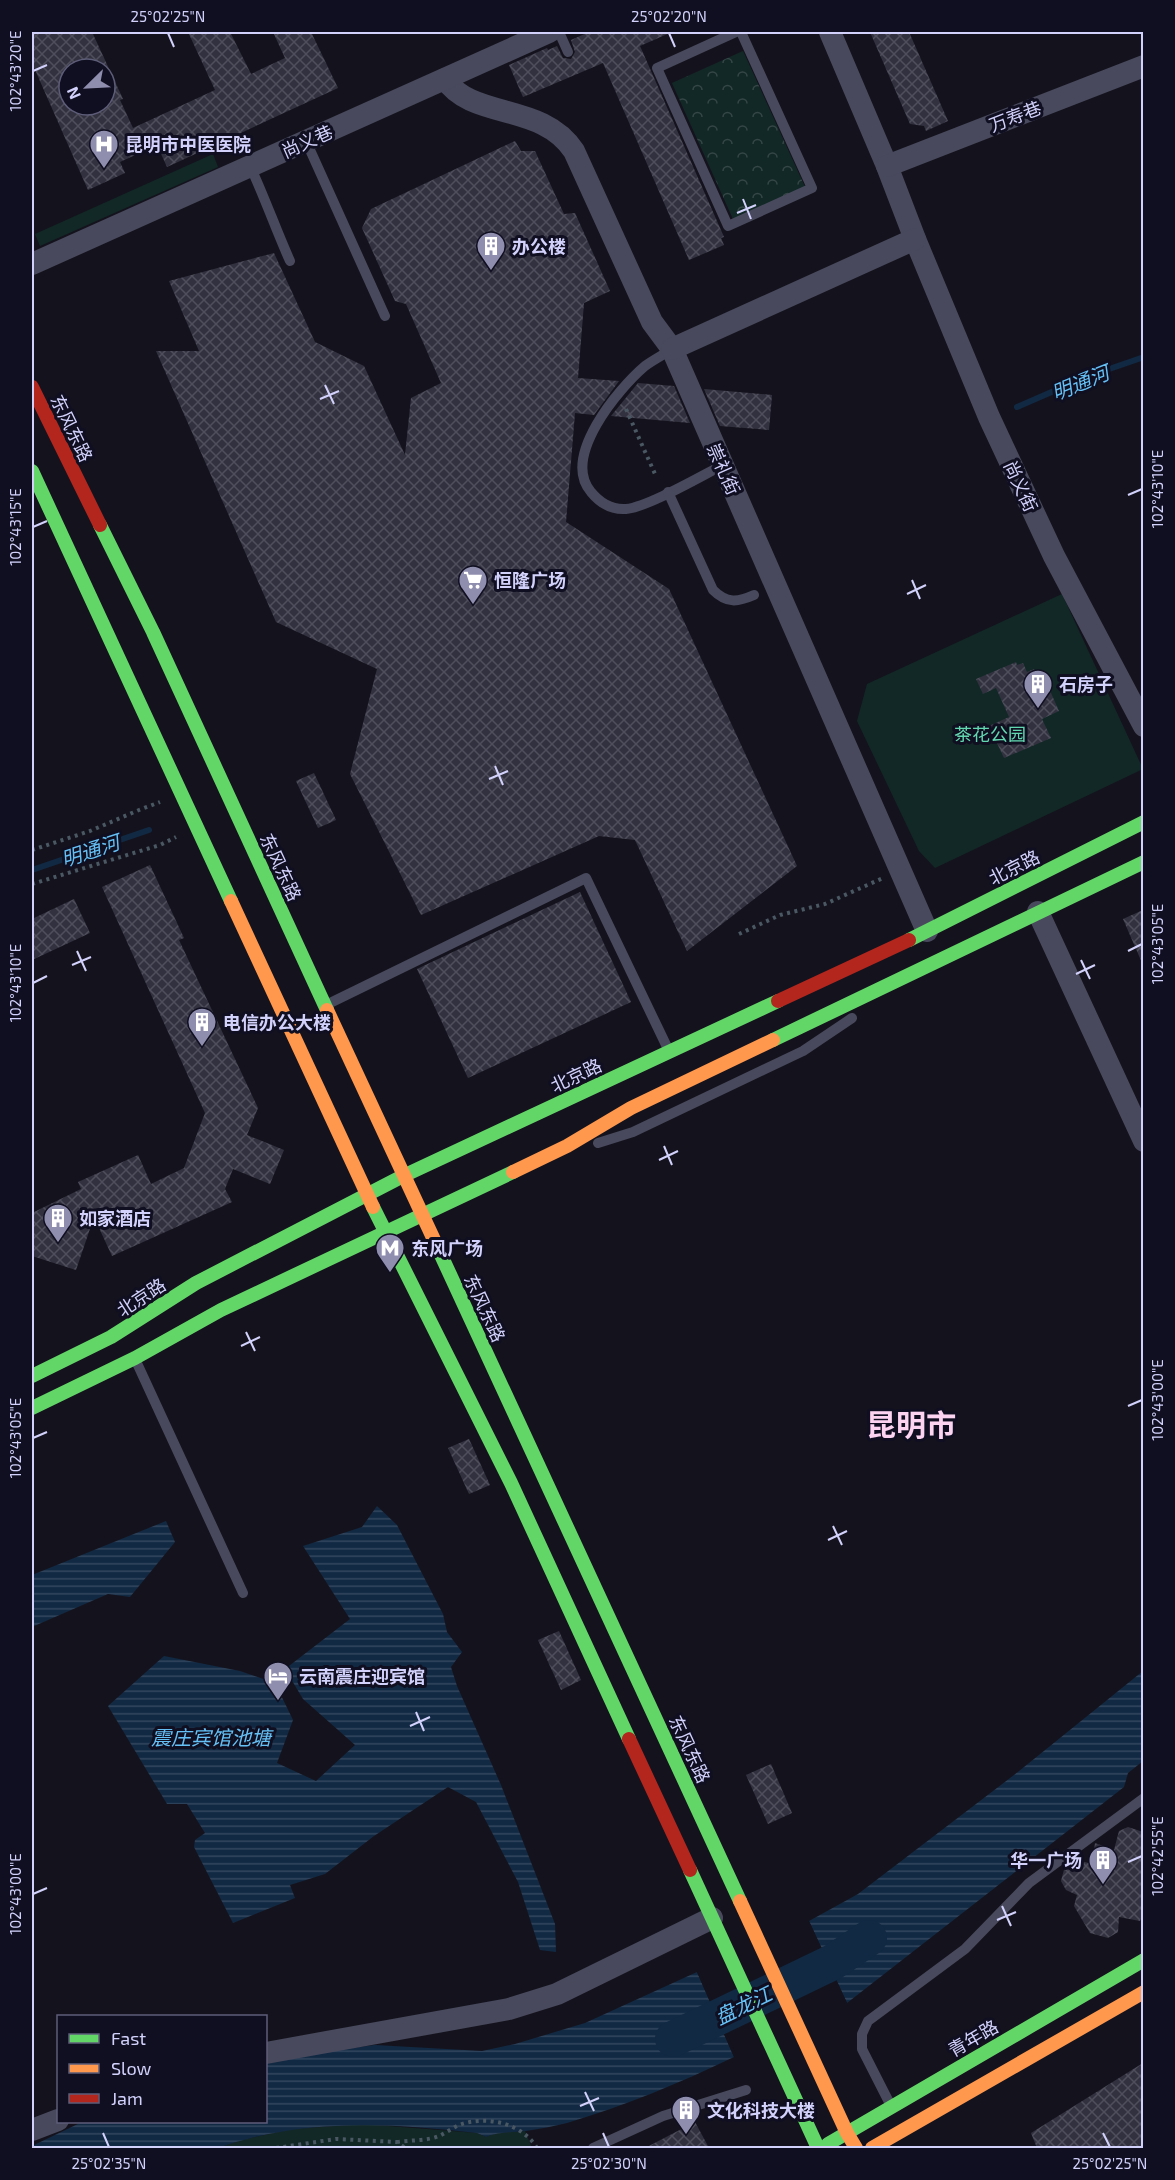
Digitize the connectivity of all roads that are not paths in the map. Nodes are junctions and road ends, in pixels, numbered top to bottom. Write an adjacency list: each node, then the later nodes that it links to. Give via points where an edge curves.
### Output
1 (549, 32): 7 (street, 尚义巷)
2 (559, 32): 5 (lane)
3 (738, 32): 3 (lane, via 812,189 728,226 657,68)
4 (830, 32): 10 (street, 尚义街)
5 (568, 52)
6 (1143, 66): 10 (street, 万寿巷)
7 (445, 79): 8 (street, 尚义巷); 15 (street, 崇礼街, via 452,90 465,98 541,122 565,138 652,322)
8 (306, 141): 9 (street, 尚义巷); 14 (lane)
9 (250, 166): 12 (lane); 13 (street, 尚义巷)
10 (887, 166): 11 (street, 尚义街)
11 (915, 239): 15 (street); 21 (street, 尚义街, via 994,428 1054,556)
12 (290, 261)
13 (32, 264)
14 (385, 316)
15 (672, 349): 17 (street, 崇礼街); 19 (lane, via 639,372 599,420 587,442 582,471 584,481 600,501 619,509 638,507)
16 (32, 387): 27 (main road, 东风东路, via 153,632)
17 (723, 465): 19 (lane); 25 (street, 崇礼街)
18 (32, 471): 32 (main road)
19 (668, 492): 20 (lane, via 713,590 732,601)
20 (754, 595)
21 (1143, 726)
22 (1143, 822): 25 (main road, 北京路)
23 (1143, 862): 24 (main road)
24 (1038, 912): 26 (main road); 29 (street)
25 (927, 931): 28 (main road, 北京路)
26 (920, 970): 30 (main road, via 631,1108 567,1146); 30 (lane, via 802,1052 633,1132)
27 (324, 1006): 28 (lane, via 586,878); 31 (main road, 东风东路)
28 (669, 1052): 31 (main road, 北京路)
29 (1143, 1141)
30 (510, 1172): 33 (main road)
31 (403, 1176): 32 (main road, 北京路); 33 (main road, 东风东路)
32 (367, 1195): 34 (main road); 36 (main road, 北京路, via 196,1283 111,1337)
33 (422, 1214): 34 (main road); 48 (main road, 东风东路)
34 (386, 1231): 35 (main road, via 221,1310); 40 (main road, via 511,1483)
35 (135, 1358): 37 (main road); 38 (lane)
36 (32, 1376)
37 (32, 1408)
38 (243, 1593)
39 (1143, 1797): 45 (lane, via 1029,1884 965,1949 868,2021 862,2034 862,2049)
40 (712, 1918): 43 (street, via 557,1994 509,2009); 50 (main road)
41 (1143, 1960): 45 (main road, 青年路)
42 (1143, 1992): 52 (main road)
43 (267, 2053)
44 (746, 2090): 49 (lane, via 663,2116)
45 (892, 2107): 48 (main road, 青年路)
46 (57, 2120): 47 (street)
47 (32, 2130)
48 (847, 2133): 50 (main road, 青年路); 51 (main road, 东风东路)
49 (593, 2148)
50 (819, 2148)
51 (856, 2148)
52 (872, 2148)

